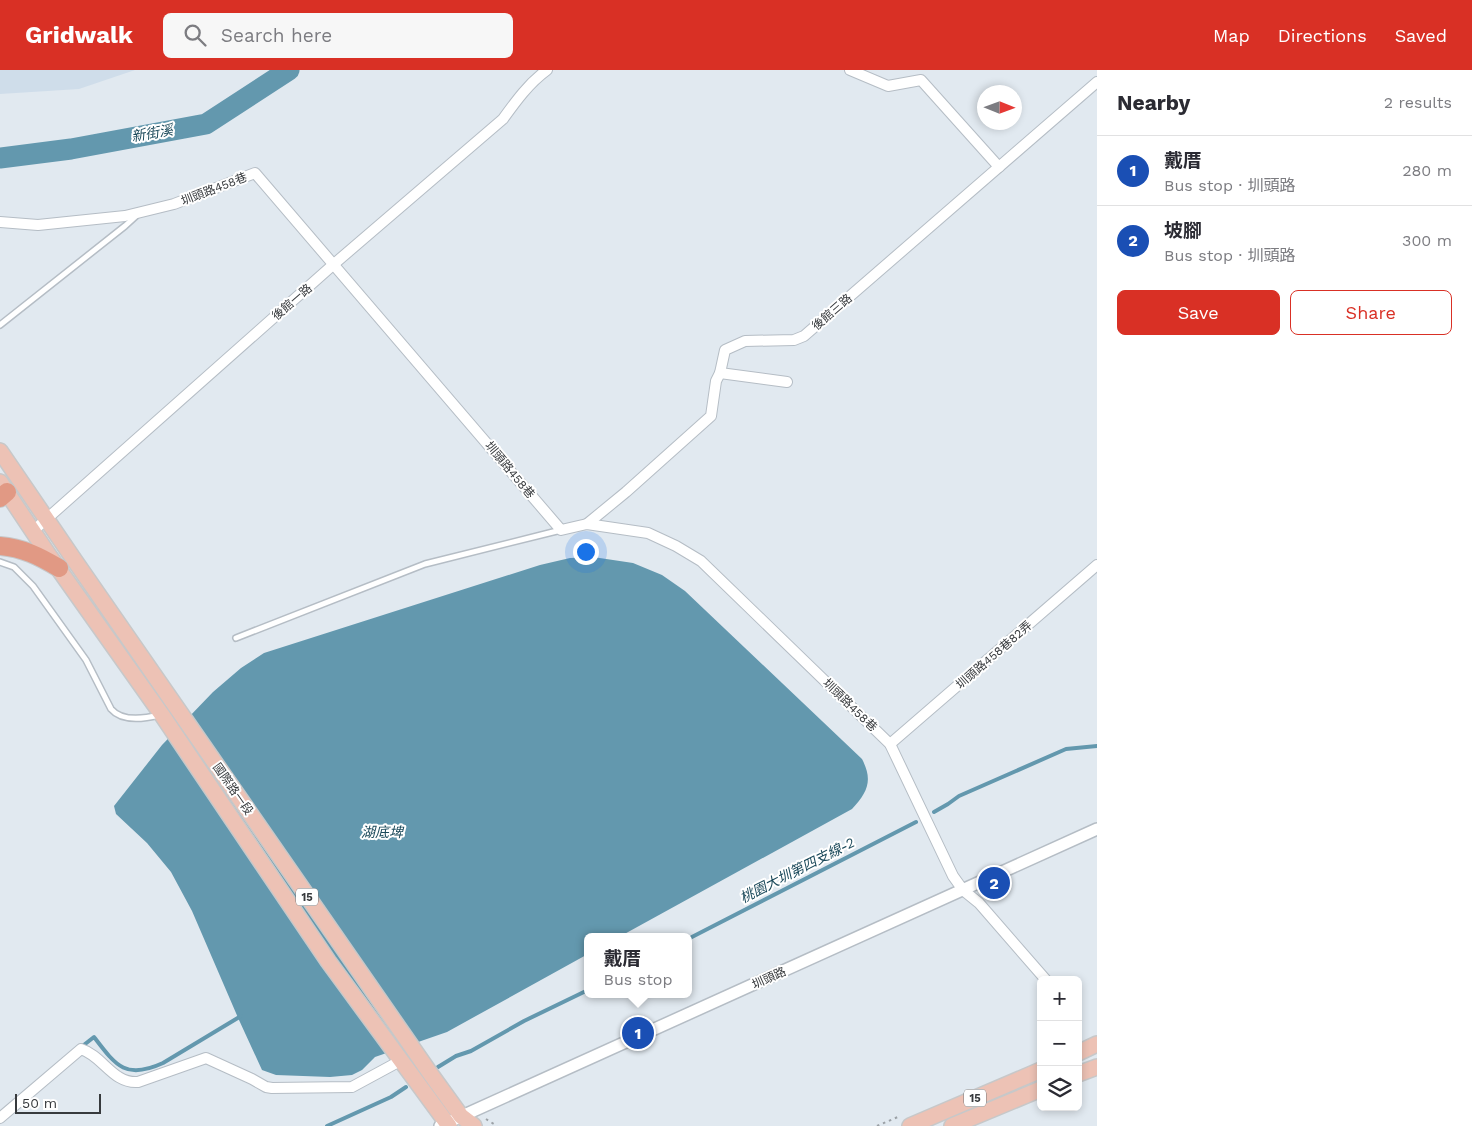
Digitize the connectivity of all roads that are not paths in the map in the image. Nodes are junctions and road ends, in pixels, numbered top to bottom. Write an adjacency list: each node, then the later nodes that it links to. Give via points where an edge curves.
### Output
1 (547, 70): 7 (street, 後館一路, via 538,76 503,119)
2 (850, 70): 4 (street, via 888,86 921,80)
3 (1097, 82): 4 (street, 後館三路)
4 (999, 168): 9 (street, 後館三路, via 804,336 794,340 745,341 725,350)
5 (140, 212): 6 (street, 圳頭路458巷, via 38,225); 7 (street, 圳頭路458巷, via 174,204 255,173); 8 (lane)
6 (0, 222)
7 (334, 264): 14 (street, 後館一路); 16 (street, 圳頭路458巷)
8 (0, 325)
9 (720, 373): 10 (street); 15 (street, 後館三路, via 711,416)
10 (787, 382)
11 (0, 451): 12 (main road, 國際路一段 / 15)
12 (6, 468): 13 (main road); 14 (main road, 國際路一段 / 15)
13 (2, 491): 17 (main road, 國際路一段 / 15)
14 (46, 519): 17 (street, 後館一路); 36 (main road, 國際路一段 / 15)
15 (587, 524): 16 (street, 圳頭路458巷); 24 (street, 圳頭路458巷, via 648,533 701,561)
16 (561, 530): 22 (lane, via 425,564)
17 (33, 531): 21 (main road, 國際路一段 / 15)
18 (0, 546): 21 (highway, via 19,548)
19 (0, 562): 23 (lane, via 14,568 33,586 86,660 116,715 149,718)
20 (1097, 565): 24 (street, 圳頭路458巷82弄)
21 (59, 568): 23 (main road, 國際路一段 / 15)
22 (236, 638)
23 (162, 714): 30 (main road, 國際路一段 / 15, via 328,961)
24 (890, 744): 26 (street, 圳頭路458巷, via 953,876)
25 (1097, 829): 26 (street, 圳頭路)
26 (963, 890): 27 (street, 圳頭路458巷, via 979,903); 36 (street, 圳頭路)
27 (1043, 976)
28 (1097, 1044): 29 (main road)
29 (1082, 1051)
30 (400, 1061): 35 (street, via 352,1087 266,1087 206,1058 128,1083 81,1049); 37 (main road, 國際路一段 / 15)
31 (1097, 1067): 33 (main road)
32 (1037, 1072): 39 (main road, 15)
33 (1082, 1073)
34 (1037, 1091): 40 (main road, 15)
35 (0, 1118)
36 (465, 1121): 37 (street, 圳頭路); 38 (main road, 15)
37 (445, 1125)
38 (474, 1126)
39 (910, 1126)
40 (952, 1126)

